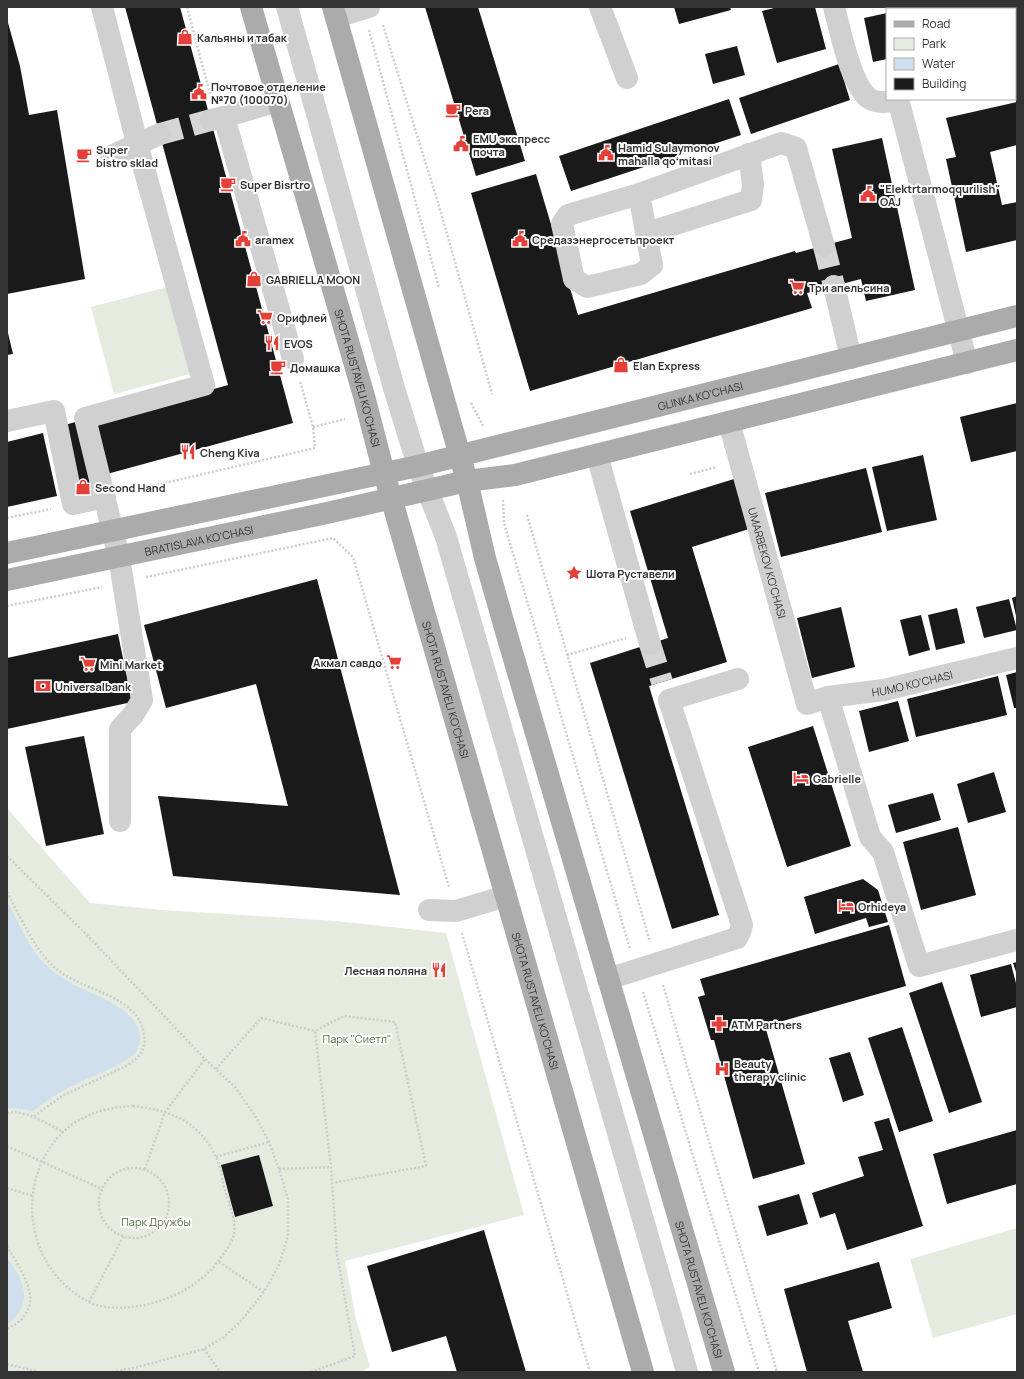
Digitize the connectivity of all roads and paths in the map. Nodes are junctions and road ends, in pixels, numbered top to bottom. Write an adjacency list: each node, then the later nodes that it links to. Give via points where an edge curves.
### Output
1 (102, 7): 16 (street)
2 (188, 7): 14 (path)
3 (251, 7): 13 (main road, SHOTA RUSTAVELI KO'CHASI)
4 (287, 7): 39 (street, via 394,388)
5 (301, 7): 39 (street)
6 (600, 7): 10 (street)
7 (834, 7): 11 (street, via 851,67 862,91 871,99 880,102)
8 (334, 12): 9 (street); 37 (main road, SHOTA RUSTAVELI KO'CHASI)
9 (371, 13): 23 (path); 30 (path, via 442,216)
10 (626, 78)
11 (894, 100)
12 (898, 100): 25 (street)
13 (278, 101): 14 (street); 41 (main road, SHOTA RUSTAVELI KO'CHASI, via 366,402)
14 (217, 118): 28 (street)
15 (160, 134): 16 (street)
16 (137, 143): 18 (street); 46 (street, via 204,385 85,418)
17 (749, 154): 19 (street); 20 (street, via 753,185 751,200); 21 (street, via 781,143 796,148)
18 (111, 156)
19 (639, 194): 20 (street); 20 (street, via 568,215 562,224 574,278 587,287 641,274 652,265)
20 (646, 233)
21 (824, 246)
22 (834, 286): 27 (street)
23 (440, 292)
24 (1017, 316): 25 (main road, GLINKA KO'CHASI)
25 (958, 331): 27 (main road, GLINKA KO'CHASI); 29 (street)
26 (1017, 350): 29 (main road)
27 (851, 358): 36 (main road, GLINKA KO'CHASI)
28 (293, 359): 35 (path)
29 (967, 362): 34 (main road)
30 (492, 394)
31 (469, 399): 36 (path)
32 (345, 419): 35 (path)
33 (7, 421): 48 (street, via 54,411)
34 (729, 422): 38 (main road); 61 (street, UMARBEKOV KO'CHASI)
35 (314, 427): 46 (path, via 315,448)
36 (494, 447): 37 (main road, GLINKA KO'CHASI)
37 (459, 455): 39 (main road, GLINKA KO'CHASI); 44 (main road, SHOTA RUSTAVELI KO'CHASI)
38 (597, 455): 43 (main road, via 515,476); 56 (street)
39 (424, 464): 41 (main road, GLINKA KO'CHASI); 45 (street)
40 (717, 467): 42 (path)
41 (384, 473): 47 (main road, SHOTA RUSTAVELI KO'CHASI); 50 (main road)
42 (690, 474)
43 (501, 477): 44 (main road); 69 (path, via 504,523)
44 (467, 481): 45 (main road); 70 (main road, SHOTA RUSTAVELI KO'CHASI, via 485,558)
45 (433, 488): 47 (main road); 103 (street); 104 (street, via 458,534 562,912)
46 (105, 497): 48 (street); 50 (street)
47 (391, 497): 52 (main road, BRATISLAVA KO'CHASI); 65 (main road, SHOTA RUSTAVELI KO'CHASI)
48 (73, 504): 49 (path)
49 (7, 518)
50 (112, 531): 51 (main road); 52 (street)
51 (7, 553)
52 (118, 557): 53 (main road, BRATISLAVA KO'CHASI); 54 (street)
53 (7, 580)
54 (123, 582): 55 (path); 62 (street, via 142,700 120,729); 67 (path, via 333,538 354,557)
55 (7, 606)
56 (648, 638): 57 (path)
57 (567, 655)
58 (1017, 658): 60 (street, HUMO KO'CHASI, via 884,690)
59 (738, 679): 69 (street, via 665,691 742,925 740,932 737,938)
60 (828, 697): 61 (street, HUMO KO'CHASI); 68 (street, via 870,837 883,852 918,966)
61 (807, 704)
62 (120, 821)
63 (7, 856): 72 (path, via 85,933)
64 (7, 892): 76 (path, via 44,958 68,978 131,1009 144,1031 145,1039 142,1054 135,1060 62,1096)
65 (506, 896): 67 (street); 102 (main road, SHOTA RUSTAVELI KO'CHASI)
66 (429, 910): 67 (street)
67 (456, 911): 101 (path)
68 (1017, 940)
69 (636, 970): 70 (street); 106 (path)
70 (608, 979): 105 (main road, SHOTA RUSTAVELI KO'CHASI)
71 (315, 1031): 73 (path, via 261,1018); 82 (path); 85 (path, via 344,1016 396,1022 426,1166)
72 (205, 1059): 73 (path); 74 (path)
73 (216, 1069): 78 (path, via 235,1087)
74 (165, 1112): 77 (path, via 139,1107 101,1110 85,1117); 80 (path, via 191,1125); 83 (path)
75 (7, 1113): 76 (path)
76 (33, 1116): 77 (path)
77 (64, 1132): 81 (path)
78 (269, 1142): 80 (path); 84 (path)
79 (7, 1146): 81 (path)
80 (216, 1157): 91 (path, via 235,1223 230,1245)
81 (42, 1162): 87 (path); 88 (path)
82 (331, 1167): 84 (path); 85 (path)
83 (145, 1169): 87 (path, via 124,1169 107,1181); 89 (path, via 163,1182 168,1192 169,1214 163,1224 145,1238)
84 (279, 1169): 92 (path, via 288,1198 288,1236 279,1265)
85 (332, 1183): 100 (path, via 337,1254 355,1356)
86 (7, 1188): 88 (path)
87 (102, 1190): 89 (path, via 99,1201 100,1213 105,1224)
88 (33, 1196): 93 (path, via 32,1221 39,1248 59,1280)
89 (123, 1238): 93 (path)
90 (7, 1246): 94 (path, via 23,1273 30,1292 21,1321)
91 (219, 1262): 92 (path); 93 (path, via 188,1289 153,1304 122,1308 104,1307)
92 (264, 1292): 95 (path, via 240,1322 224,1337)
93 (89, 1302)
94 (7, 1329)
95 (204, 1350): 98 (path); 99 (path)
96 (7, 1364): 97 (path)
97 (39, 1372)
98 (110, 1372)
99 (220, 1372)
100 (311, 1372)
101 (590, 1372)
102 (643, 1372)
103 (687, 1372)
104 (695, 1372)
105 (724, 1372)
106 (759, 1372)

